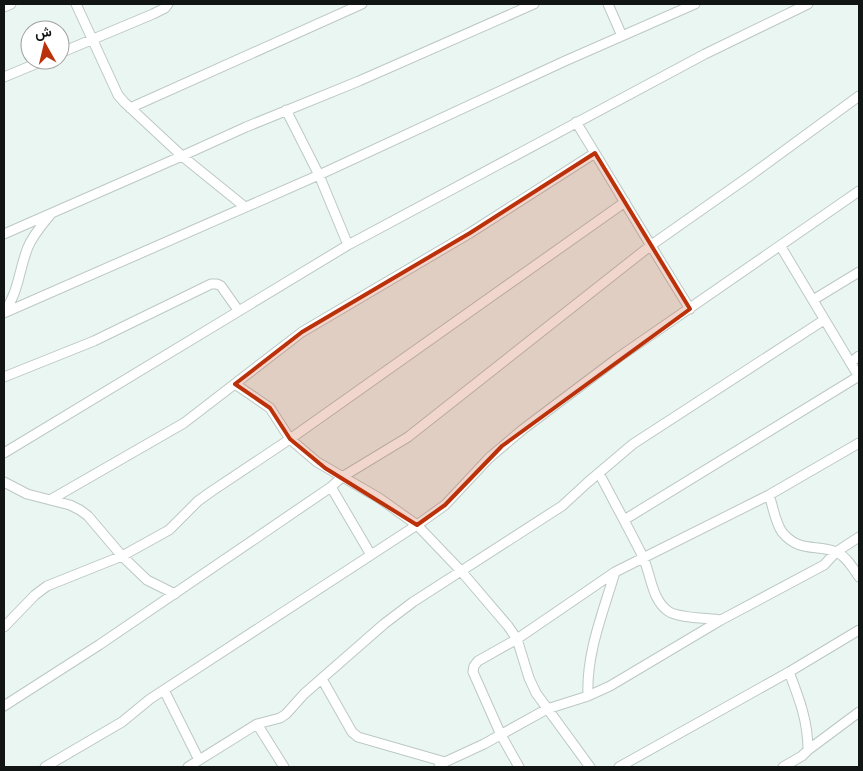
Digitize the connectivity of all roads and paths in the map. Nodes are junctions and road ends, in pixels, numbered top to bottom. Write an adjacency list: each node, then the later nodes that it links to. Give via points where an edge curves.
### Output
1 (11, 4): 9 (street)
2 (76, 4): 11 (street)
3 (168, 4): 11 (street, via 154,14)
4 (362, 4): 16 (street)
5 (534, 4): 17 (street)
6 (608, 4): 10 (street)
7 (695, 4): 10 (street)
8 (808, 4): 18 (street)
9 (4, 7)
10 (622, 36): 21 (street)
11 (92, 40): 12 (street); 16 (street, via 118,95)
12 (70, 49)
13 (21, 70): 14 (street)
14 (4, 77)
15 (859, 96): 28 (street)
16 (130, 108): 20 (street)
17 (286, 110): 20 (street); 21 (street)
18 (576, 122): 19 (street); 27 (street)
19 (595, 153): 23 (street); 40 (street, via 470,233 302,332)
20 (182, 156): 24 (street); 25 (street)
21 (319, 175): 24 (street); 27 (street)
22 (859, 192): 29 (street)
23 (625, 202): 28 (street); 41 (street)
24 (245, 207): 34 (street)
25 (52, 213): 26 (street); 34 (street, via 29,244 16,292)
26 (4, 234)
27 (348, 245): 33 (street)
28 (650, 246): 32 (street); 45 (street, via 408,437)
29 (781, 247): 31 (street); 32 (street)
30 (859, 272): 31 (street)
31 (813, 300): 35 (street)
32 (690, 309): 51 (street, via 502,446 445,506)
33 (238, 310): 39 (street, via 221,286 211,284 94,341); 43 (street)
34 (4, 312)
35 (824, 320): 37 (street); 44 (street, via 633,444)
36 (859, 356): 37 (street)
37 (851, 362): 38 (street)
38 (859, 376): 50 (street)
39 (4, 377)
40 (235, 384): 41 (street, via 270,408); 49 (street, via 184,423)
41 (290, 439): 45 (street, via 317,462); 55 (street, via 198,501 169,530)
42 (859, 443): 48 (street)
43 (4, 453)
44 (599, 473): 50 (street); 57 (street, via 562,506)
45 (342, 477): 47 (street); 51 (street, via 379,498)
46 (4, 482): 49 (street, via 27,494)
47 (331, 487): 54 (street); 60 (street)
48 (769, 495): 53 (street, via 782,531 805,548); 56 (street)
49 (50, 500): 55 (street, via 70,505 88,516)
50 (624, 520): 56 (street)
51 (417, 526): 54 (street); 57 (street)
52 (859, 537): 53 (street)
53 (836, 552): 59 (street, via 847,560); 61 (street, via 824,565)
54 (371, 555): 67 (street)
55 (122, 556): 60 (street, via 147,580); 62 (street, via 47,586)
56 (644, 558): 58 (street); 61 (street, via 655,593 668,612)
57 (461, 572): 64 (street, via 501,616); 66 (street, via 384,624)
58 (615, 572): 64 (street); 68 (street, via 592,645)
59 (859, 577)
60 (175, 594): 69 (street)
61 (721, 620): 68 (street)
62 (4, 627)
63 (859, 630): 65 (street)
64 (516, 639): 70 (street, via 529,678); 73 (street, via 478,661 473,672)
65 (789, 672): 74 (street, via 804,709); 82 (street)
66 (322, 679): 72 (street, via 286,714); 76 (street, via 358,737)
67 (164, 690): 75 (street); 77 (street, via 122,722)
68 (588, 696): 70 (street)
69 (4, 706)
70 (547, 709): 73 (street); 81 (street)
71 (859, 712): 74 (street)
72 (257, 724): 75 (street); 79 (street)
73 (502, 734): 76 (street); 80 (street)
74 (808, 750): 83 (street)
75 (199, 760): 78 (street)
76 (442, 765)
77 (45, 767)
78 (188, 767)
79 (284, 767)
80 (519, 767)
81 (590, 767)
82 (619, 767)
83 (784, 767)

